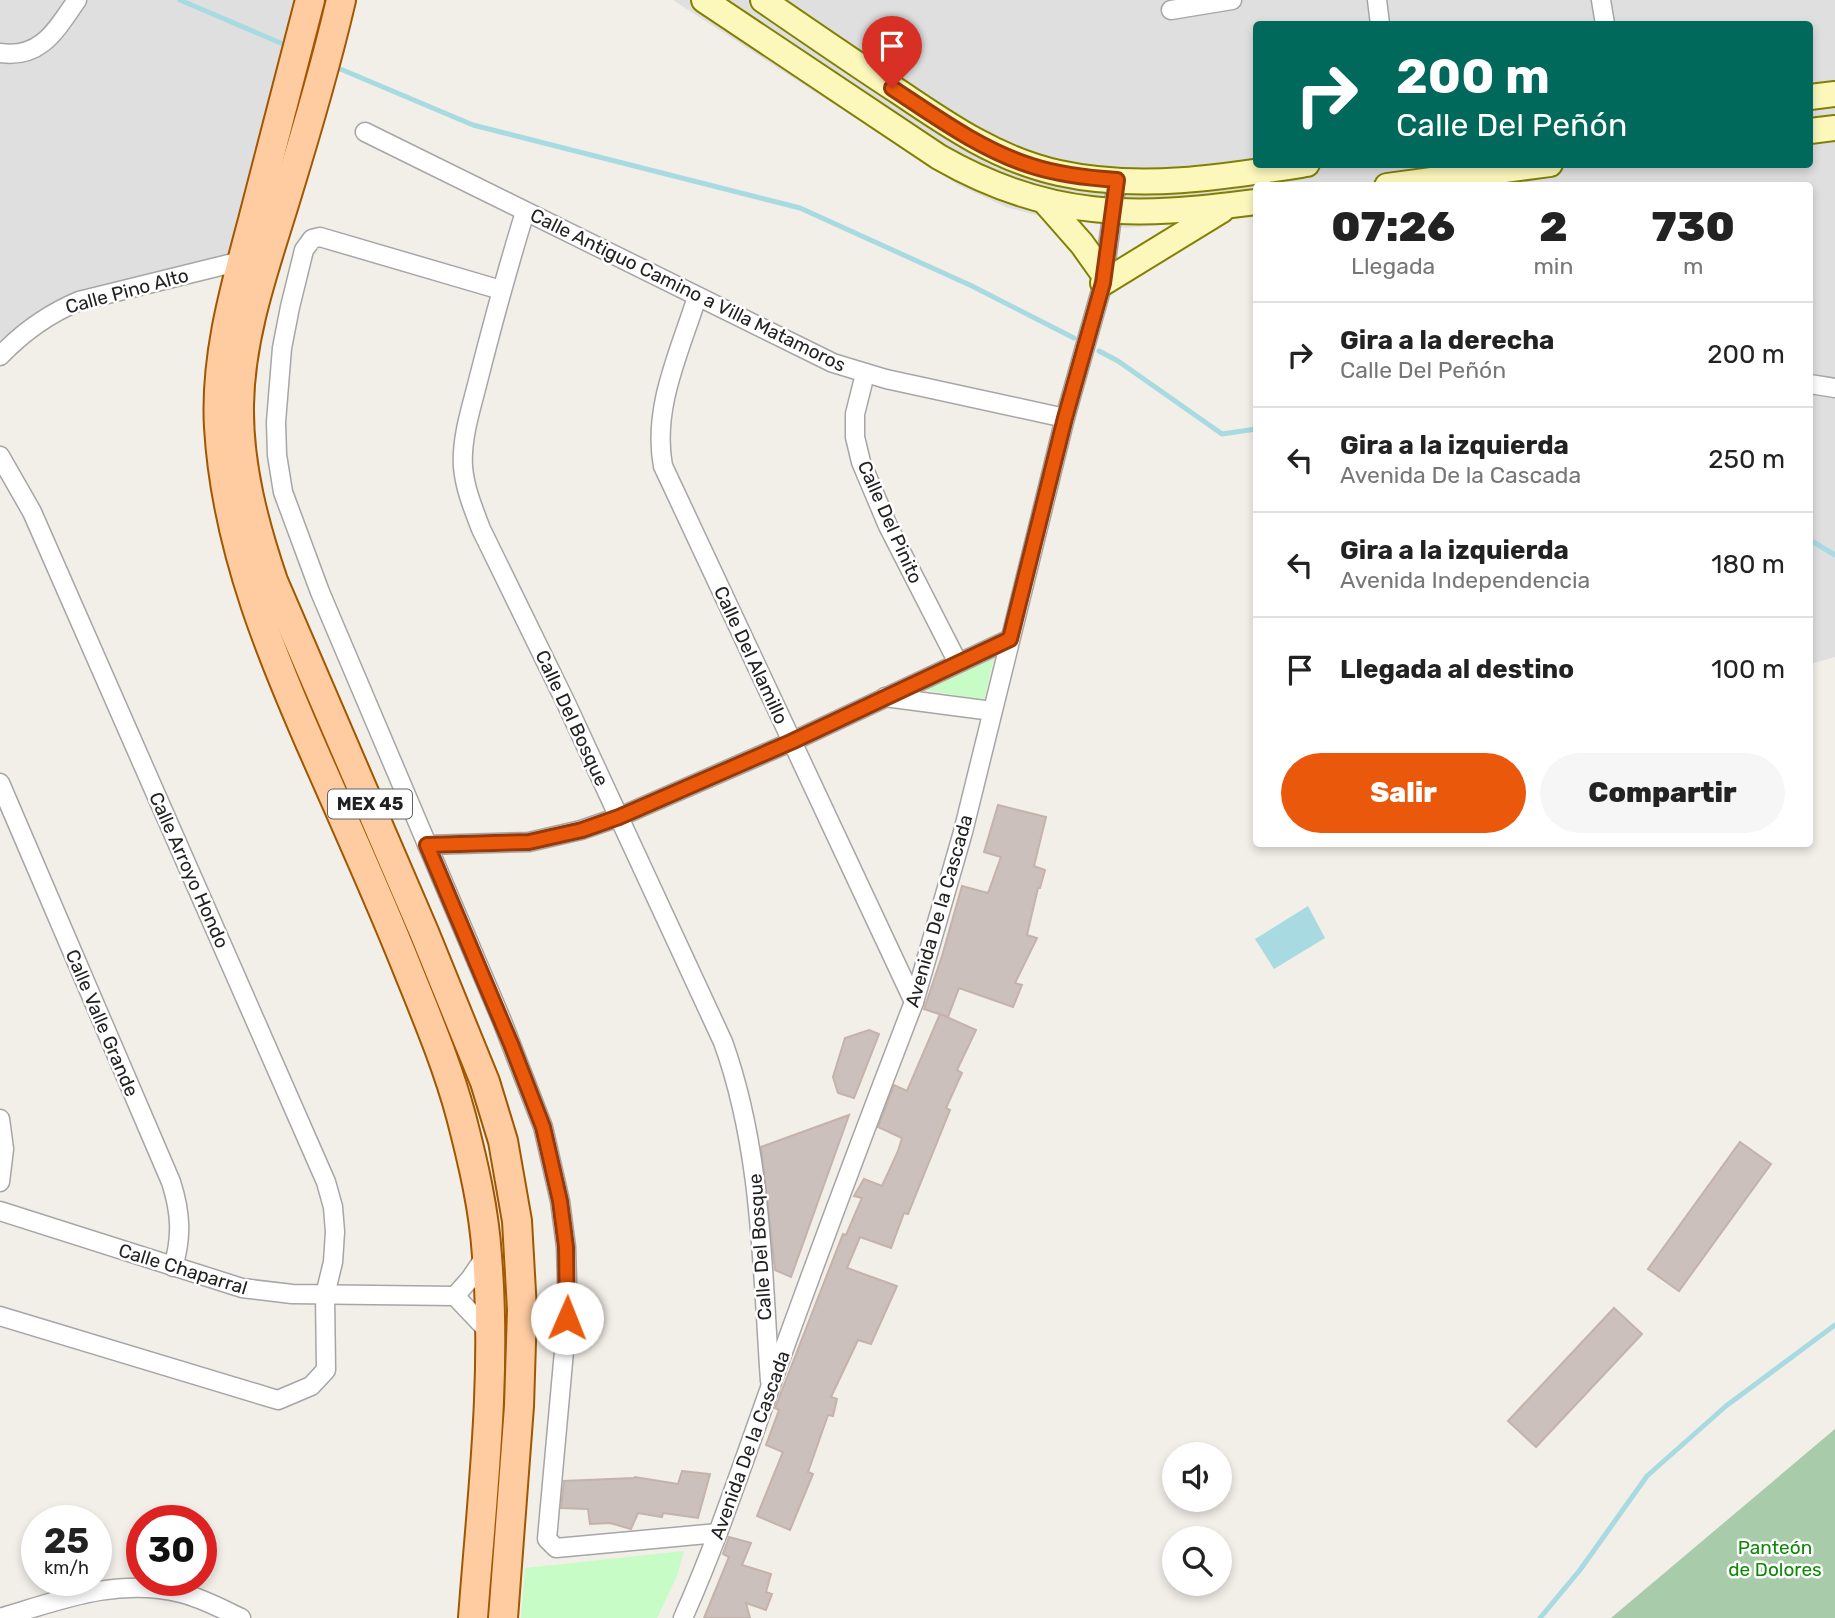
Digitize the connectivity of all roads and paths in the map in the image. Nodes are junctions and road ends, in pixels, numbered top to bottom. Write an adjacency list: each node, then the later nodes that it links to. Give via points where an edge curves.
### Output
1 (77, 0): 12 (street, via 38,47 26,53)
2 (310, 0): 28 (main road, MEX 45)
3 (341, 0): 27 (main road, MEX 45)
4 (704, 0): 23 (main road, via 939,157 996,186)
5 (763, 0): 20 (main road, via 945,123 1004,156 1058,173)
6 (1232, 0): 9 (street)
7 (1377, 0): 10 (street)
8 (1601, 0): 11 (street)
9 (1171, 10)
10 (1380, 21)
11 (1604, 21)
12 (0, 53)
13 (1835, 94): 14 (main road)
14 (1813, 97)
15 (1835, 128): 16 (main road)
16 (1813, 131)
17 (365, 132): 26 (street, Calle Antiguo Camino a Villa Matamoros)
18 (1280, 168): 20 (main road, via 1207,179)
19 (1520, 168): 21 (main road)
20 (1117, 180): 25 (street, Avenida De la Cascada)
21 (1417, 182)
22 (1253, 202): 24 (main road)
23 (1046, 203): 25 (main road); 29 (main road, via 1082,244)
24 (1230, 206): 25 (main road); 29 (main road)
25 (1114, 211): 29 (street, Avenida De la Cascada)
26 (525, 212): 30 (street, Calle Del Bosque); 31 (street, Calle Antiguo Camino a Villa Matamoros)
27 (269, 253): 28 (street, Calle Pino Alto); 62 (main road, MEX 45, via 239,383 241,446 255,524 273,581 480,1069 512,1183 522,1310)
28 (242, 262): 32 (street, Calle Pino Alto, via 79,301 37,324); 51 (main road, MEX 45, via 218,392 222,459 237,542 281,676 375,890 447,1071 474,1172)
29 (1104, 279): 36 (street, Avenida De la Cascada)
30 (501, 290): 45 (street, Calle Del Bosque, via 464,445 468,496); 46 (street, via 320,237 312,239 304,250 290,307 278,384 276,455 283,492)
31 (697, 297): 33 (street, Calle Antiguo Camino a Villa Matamoros, via 807,352); 42 (street, Calle Del Alamillo, via 664,402 660,423 663,466)
32 (0, 356)
33 (865, 374): 36 (street, Calle Antiguo Camino a Villa Matamoros); 39 (street, Calle Del Pinito, via 855,414 861,462)
34 (1813, 384): 35 (street)
35 (1835, 388)
36 (1065, 418): 38 (street, Avenida De la Cascada)
37 (0, 456): 53 (street, Calle Arroyo Hondo, via 32,512 326,1182 335,1232)
38 (1010, 639): 39 (street); 41 (street, Avenida De la Cascada)
39 (958, 663): 40 (street)
40 (885, 697): 41 (street); 42 (street)
41 (992, 711): 47 (street, Avenida De la Cascada, via 958,853)
42 (791, 742): 45 (street); 47 (street, Calle Del Alamillo)
43 (0, 783): 44 (street, Calle Valle Grande)
44 (5, 813): 52 (street, Calle Valle Grande, via 171,1182 181,1225)
45 (619, 817): 46 (street, via 529,842); 57 (street, Calle Del Bosque, via 723,1042 739,1092 755,1169)
46 (427, 845): 58 (street, via 529,1088 560,1201 567,1318 547,1539 556,1548)
47 (914, 1002): 57 (street, Avenida De la Cascada)
48 (0, 1119): 49 (street, via 4,1149)
49 (0, 1182)
50 (0, 1211): 52 (street, Calle Chaparral)
51 (487, 1253): 54 (street); 56 (main road, MEX 45)
52 (173, 1267): 53 (street, Calle Chaparral, via 253,1290)
53 (325, 1295): 54 (street, Calle Chaparral); 55 (street, Calle Arroyo Hondo, via 326,1370 311,1385 278,1400)
54 (455, 1296): 56 (street)
55 (0, 1316)
56 (490, 1333): 61 (main road, MEX 45)
57 (771, 1386): 58 (street, Avenida De la Cascada)
58 (718, 1533): 63 (street, Avenida De la Cascada)
59 (0, 1618): 60 (street, via 74,1595 131,1587 182,1593)
60 (241, 1618)
61 (473, 1618)
62 (503, 1618)
63 (683, 1618)

